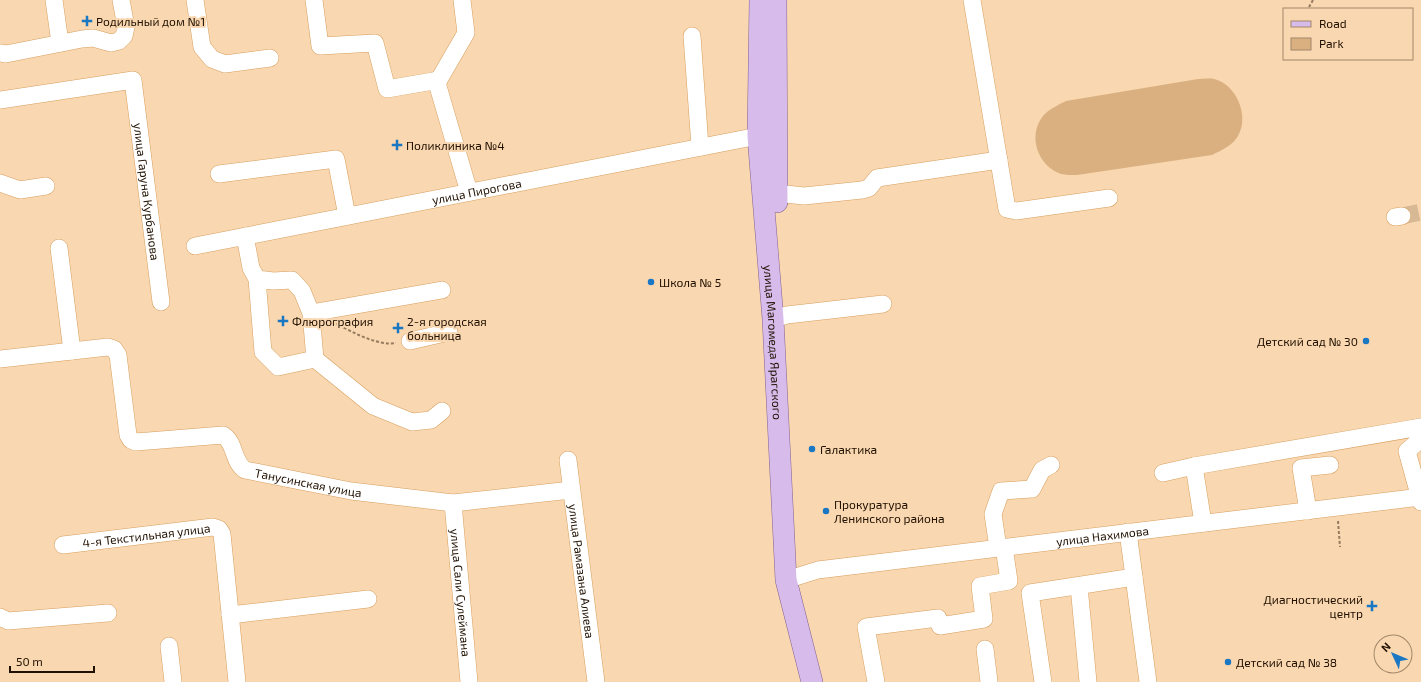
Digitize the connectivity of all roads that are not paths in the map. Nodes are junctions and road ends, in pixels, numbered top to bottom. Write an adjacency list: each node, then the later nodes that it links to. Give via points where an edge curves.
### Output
1 (54, 0): 10 (street)
2 (121, 0): 10 (street, via 126,27 124,36 119,41 111,43 93,38)
3 (195, 0): 12 (street, via 202,48 212,59 225,64)
4 (314, 0): 13 (street, via 320,46 374,43 387,89)
5 (462, 0): 13 (street, via 466,33)
6 (760, 0): 15 (main road, улица Магомеда Ярагского)
7 (776, 0): 22 (main road, улица Магомеда Ярагского)
8 (972, 0): 17 (street)
9 (692, 36): 16 (street)
10 (60, 43): 11 (street)
11 (0, 53)
12 (270, 58)
13 (439, 80): 21 (street, via 437,83)
14 (0, 100): 30 (street, улица Гаруна Курбанова, via 133,80)
15 (758, 136): 16 (street, улица Пирогова); 22 (main road, улица Магомеда Ярагского)
16 (700, 147): 21 (street, улица Пирогова)
17 (998, 160): 22 (street, via 877,178 869,188 862,190 804,196); 23 (street, via 1008,210 1016,212)
18 (219, 174): 24 (street, via 336,159)
19 (0, 183): 20 (street, via 20,190)
20 (46, 186)
21 (469, 192): 24 (street, улица Пирогова)
22 (770, 195): 33 (main road, улица Магомеда Ярагского)
23 (1109, 198)
24 (347, 216): 25 (street, улица Пирогова)
25 (245, 236): 26 (street, улица Пирогова); 28 (street, via 251,268)
26 (195, 246)
27 (59, 248): 36 (street)
28 (257, 279): 32 (street, via 292,280); 38 (street, via 263,352 278,367)
29 (442, 290): 32 (street)
30 (161, 302)
31 (883, 304): 33 (street)
32 (314, 313): 38 (street)
33 (780, 317): 56 (main road, улица Магомеда Ярагского)
34 (449, 332): 35 (street)
35 (410, 341)
36 (72, 351): 37 (street, Танусинская улица); 49 (street, Танусинская улица, via 108,347 114,349 118,355 128,435 136,442 223,435 231,442 240,466 245,470 351,491)
37 (0, 359)
38 (315, 359): 39 (street, via 373,406 412,422 431,420)
39 (442, 411)
40 (1421, 427): 45 (street)
41 (1421, 439): 48 (street, via 1407,451)
42 (568, 460): 47 (street, улица Рамазана Алиева)
43 (1051, 465): 54 (street, via 1042,470 1032,489 1001,491 994,514)
44 (1330, 465): 50 (street, via 1301,468)
45 (1194, 466): 46 (street); 51 (street)
46 (1163, 473)
47 (571, 490): 49 (street, Танусинская улица); 67 (street, улица Рамазана Алиева)
48 (1421, 499): 50 (street, улица Нахимова)
49 (453, 502): 66 (street, улица Сали Сулеймана)
50 (1308, 511): 51 (street, улица Нахимова)
51 (1203, 523): 52 (street, улица Нахимова)
52 (1128, 532): 54 (street, улица Нахимова); 55 (street)
53 (63, 544): 60 (street, 4-я Текстильная улица, via 213,527 219,529 222,534)
54 (1001, 547): 56 (street, улица Нахимова, via 818,570); 70 (street, via 1009,581 980,586 984,619 940,626 938,618 866,626)
55 (1134, 577): 57 (street); 74 (street)
56 (792, 578): 68 (main road, улица Магомеда Ярагского); 69 (main road, улица Магомеда Ярагского)
57 (1080, 586): 72 (street, via 1030,593); 73 (street)
58 (368, 599): 60 (street)
59 (108, 613): 61 (street, via 8,621)
60 (230, 615): 65 (street, 4-я Текстильная улица)
61 (0, 617)
62 (169, 646): 64 (street)
63 (985, 649): 71 (street)
64 (173, 682)
65 (237, 682)
66 (469, 682)
67 (596, 682)
68 (812, 682)
69 (826, 682)
70 (876, 682)
71 (989, 682)
72 (1043, 682)
73 (1088, 682)
74 (1148, 682)

